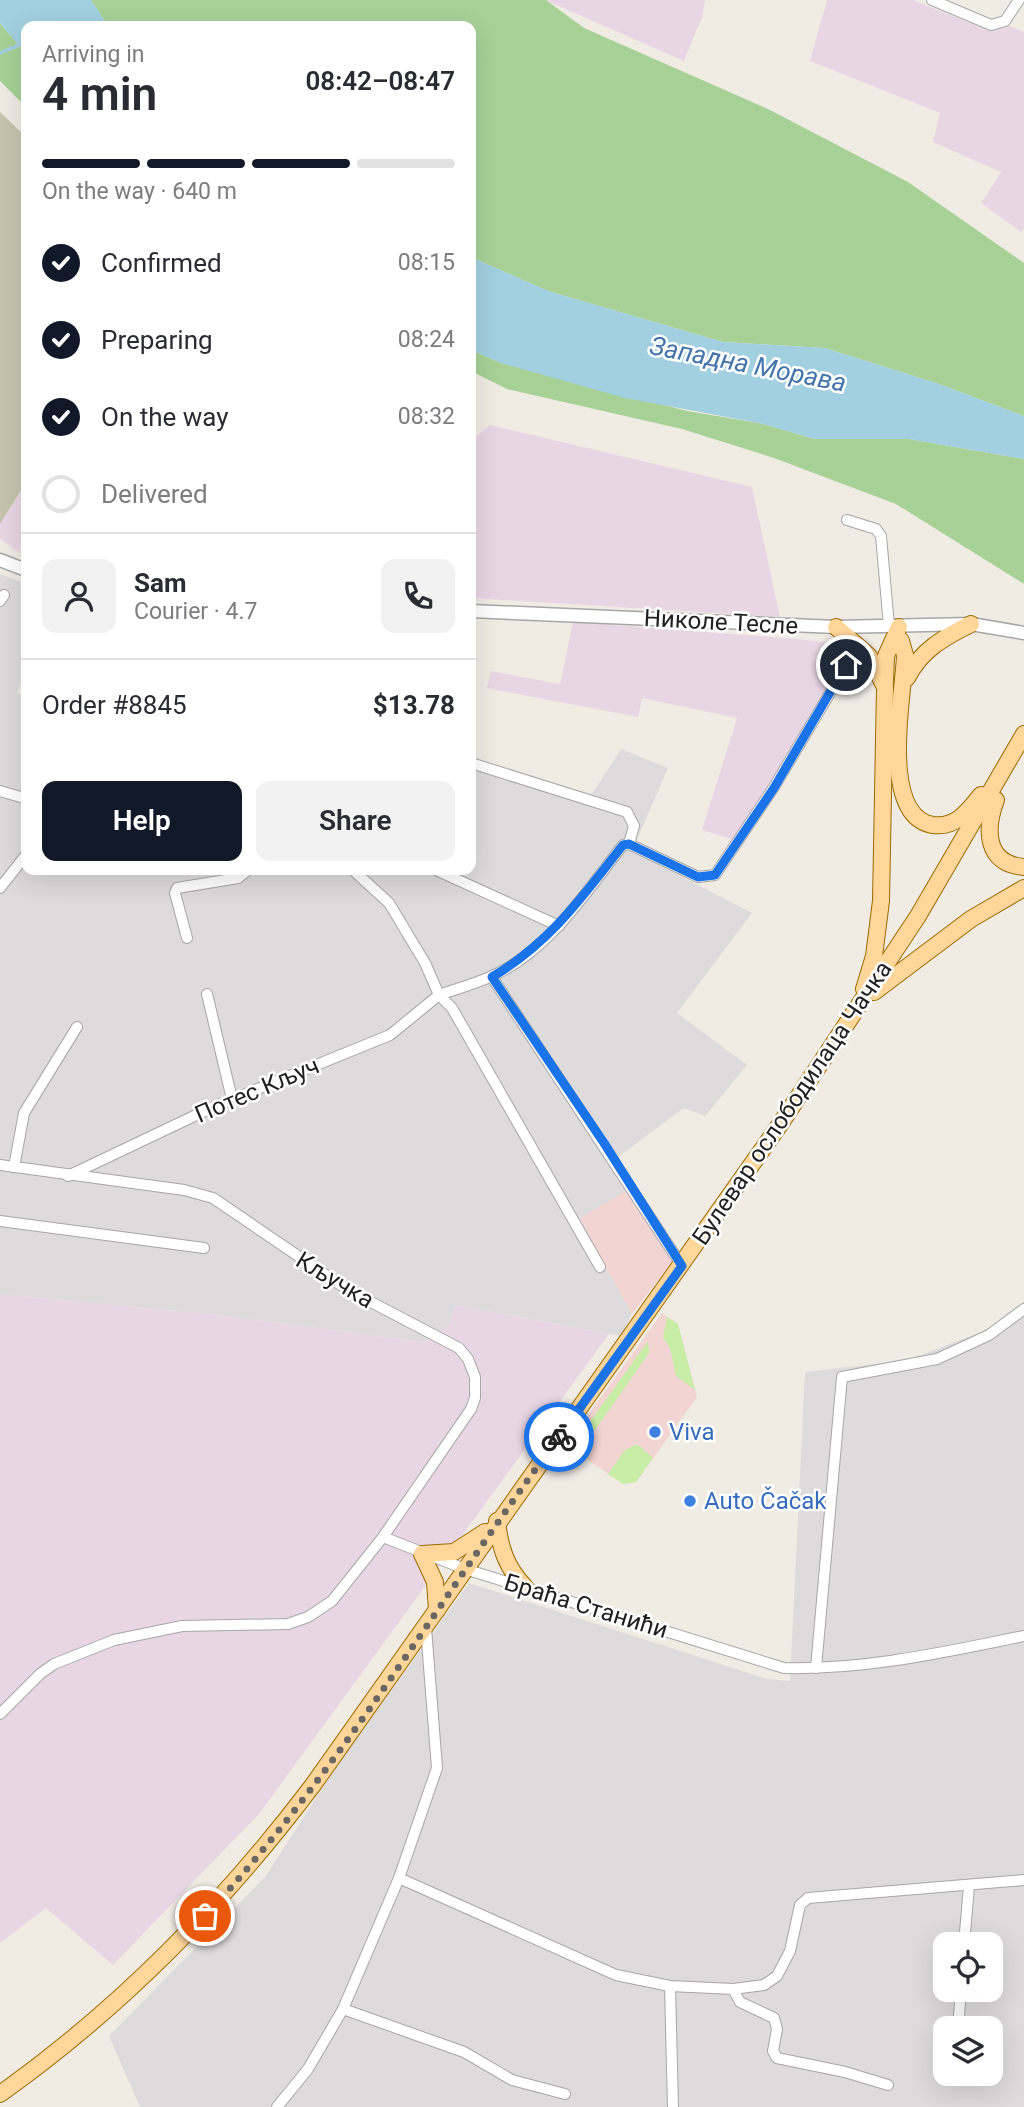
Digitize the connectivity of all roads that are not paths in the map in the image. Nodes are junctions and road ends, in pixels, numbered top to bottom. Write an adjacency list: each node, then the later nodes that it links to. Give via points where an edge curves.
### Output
1 (932, 0): 2 (street, via 991,25 1005,21)
2 (1019, 0)
3 (847, 520): 9 (street, via 876,529 881,536)
4 (0, 560): 5 (street)
5 (21, 568)
6 (476, 611): 8 (street, Николе Тесле)
7 (971, 624): 9 (street, Николе Тесле); 10 (street, Николе Тесле); 12 (main road, via 922,654)
8 (836, 627): 9 (street, Николе Тесле); 11 (main road)
9 (895, 629): 12 (main road, via 905,655); 13 (main road, via 886,656)
10 (1018, 631)
11 (858, 646): 13 (main road, via 873,662); 19 (street, via 774,788 715,875 698,877)
12 (904, 684): 16 (main road, via 898,780 914,815 935,825 956,821)
13 (885, 687): 32 (main road, via 881,901)
14 (1024, 734): 16 (main road, Булевар ослободилаца Чачка)
15 (476, 765): 19 (street, via 626,812 634,826)
16 (998, 780): 21 (main road, via 989,839 1001,859); 32 (main road, Булевар ослободилаца Чачка)
17 (0, 791): 18 (street)
18 (21, 797)
19 (629, 844): 27 (street, Потес Кључ, via 623,845)
20 (21, 861): 25 (street)
21 (1024, 866)
22 (242, 875): 28 (street, via 177,888)
23 (358, 875): 31 (street, via 388,903)
24 (447, 875): 27 (street)
25 (0, 888)
26 (1024, 888): 32 (main road, via 971,919)
27 (559, 926): 29 (street, Потес Кључ, via 519,961)
28 (187, 938)
29 (492, 977): 31 (street, Потес Кључ); 40 (street)
30 (207, 994): 34 (street)
31 (439, 995): 34 (street, Потес Кључ, via 390,1035); 41 (street, via 452,1008)
32 (863, 999): 40 (main road, Булевар ослободилаца Чачка)
33 (77, 1027): 36 (street, via 24,1112)
34 (232, 1099): 37 (street, Потес Кључ)
35 (0, 1165): 36 (street, Кључка)
36 (13, 1167): 37 (street, Кључка)
37 (68, 1176): 44 (street, Кључка, via 184,1190 213,1198 320,1272 440,1336 468,1359 475,1390 471,1409)
38 (0, 1221): 39 (street)
39 (204, 1248)
40 (682, 1266): 43 (main road, Булевар ослободилаца Чачка)
41 (600, 1267)
42 (1024, 1309): 51 (street, via 989,1335 937,1359 842,1377)
43 (497, 1521): 45 (main road, via 454,1552); 46 (main road, Булевар ослободилаца Чачка); 47 (main road, via 508,1567)
44 (383, 1538): 45 (street, Браћа Станићи); 52 (street, via 332,1601 308,1617 288,1624 182,1626 114,1640 54,1664)
45 (422, 1554): 46 (street, Браћа Станићи); 48 (main road, via 435,1582)
46 (465, 1569): 47 (street, Браћа Станићи); 48 (main road, Булевар ослободилаца Чачка)
47 (525, 1587): 51 (street, Браћа Станићи, via 784,1668)
48 (437, 1610): 49 (main road, Булевар ослободилаца Чачка)
49 (426, 1628): 53 (street, via 437,1768); 61 (main road, Булевар ослободилаца Чачка, via 282,1826 215,1904 87,2029)
50 (1024, 1636): 51 (street, Браћа Станићи, via 897,1661)
51 (816, 1668)
52 (0, 1714)
53 (399, 1878): 57 (street, via 616,1975); 59 (street)
54 (1024, 1880): 55 (street)
55 (969, 1886): 56 (street); 58 (street, via 808,1898 800,1905 790,1951 777,1976 764,1984)
56 (965, 1932)
57 (670, 1986): 58 (street); 64 (street)
58 (733, 1989): 60 (street, via 740,2002 774,2018 777,2029 772,2051 777,2058)
59 (343, 2009): 62 (street, via 464,2052 512,2080); 63 (street, via 308,2069)
60 (888, 2085)
61 (0, 2094)
62 (565, 2095)
63 (277, 2107)
64 (673, 2107)

